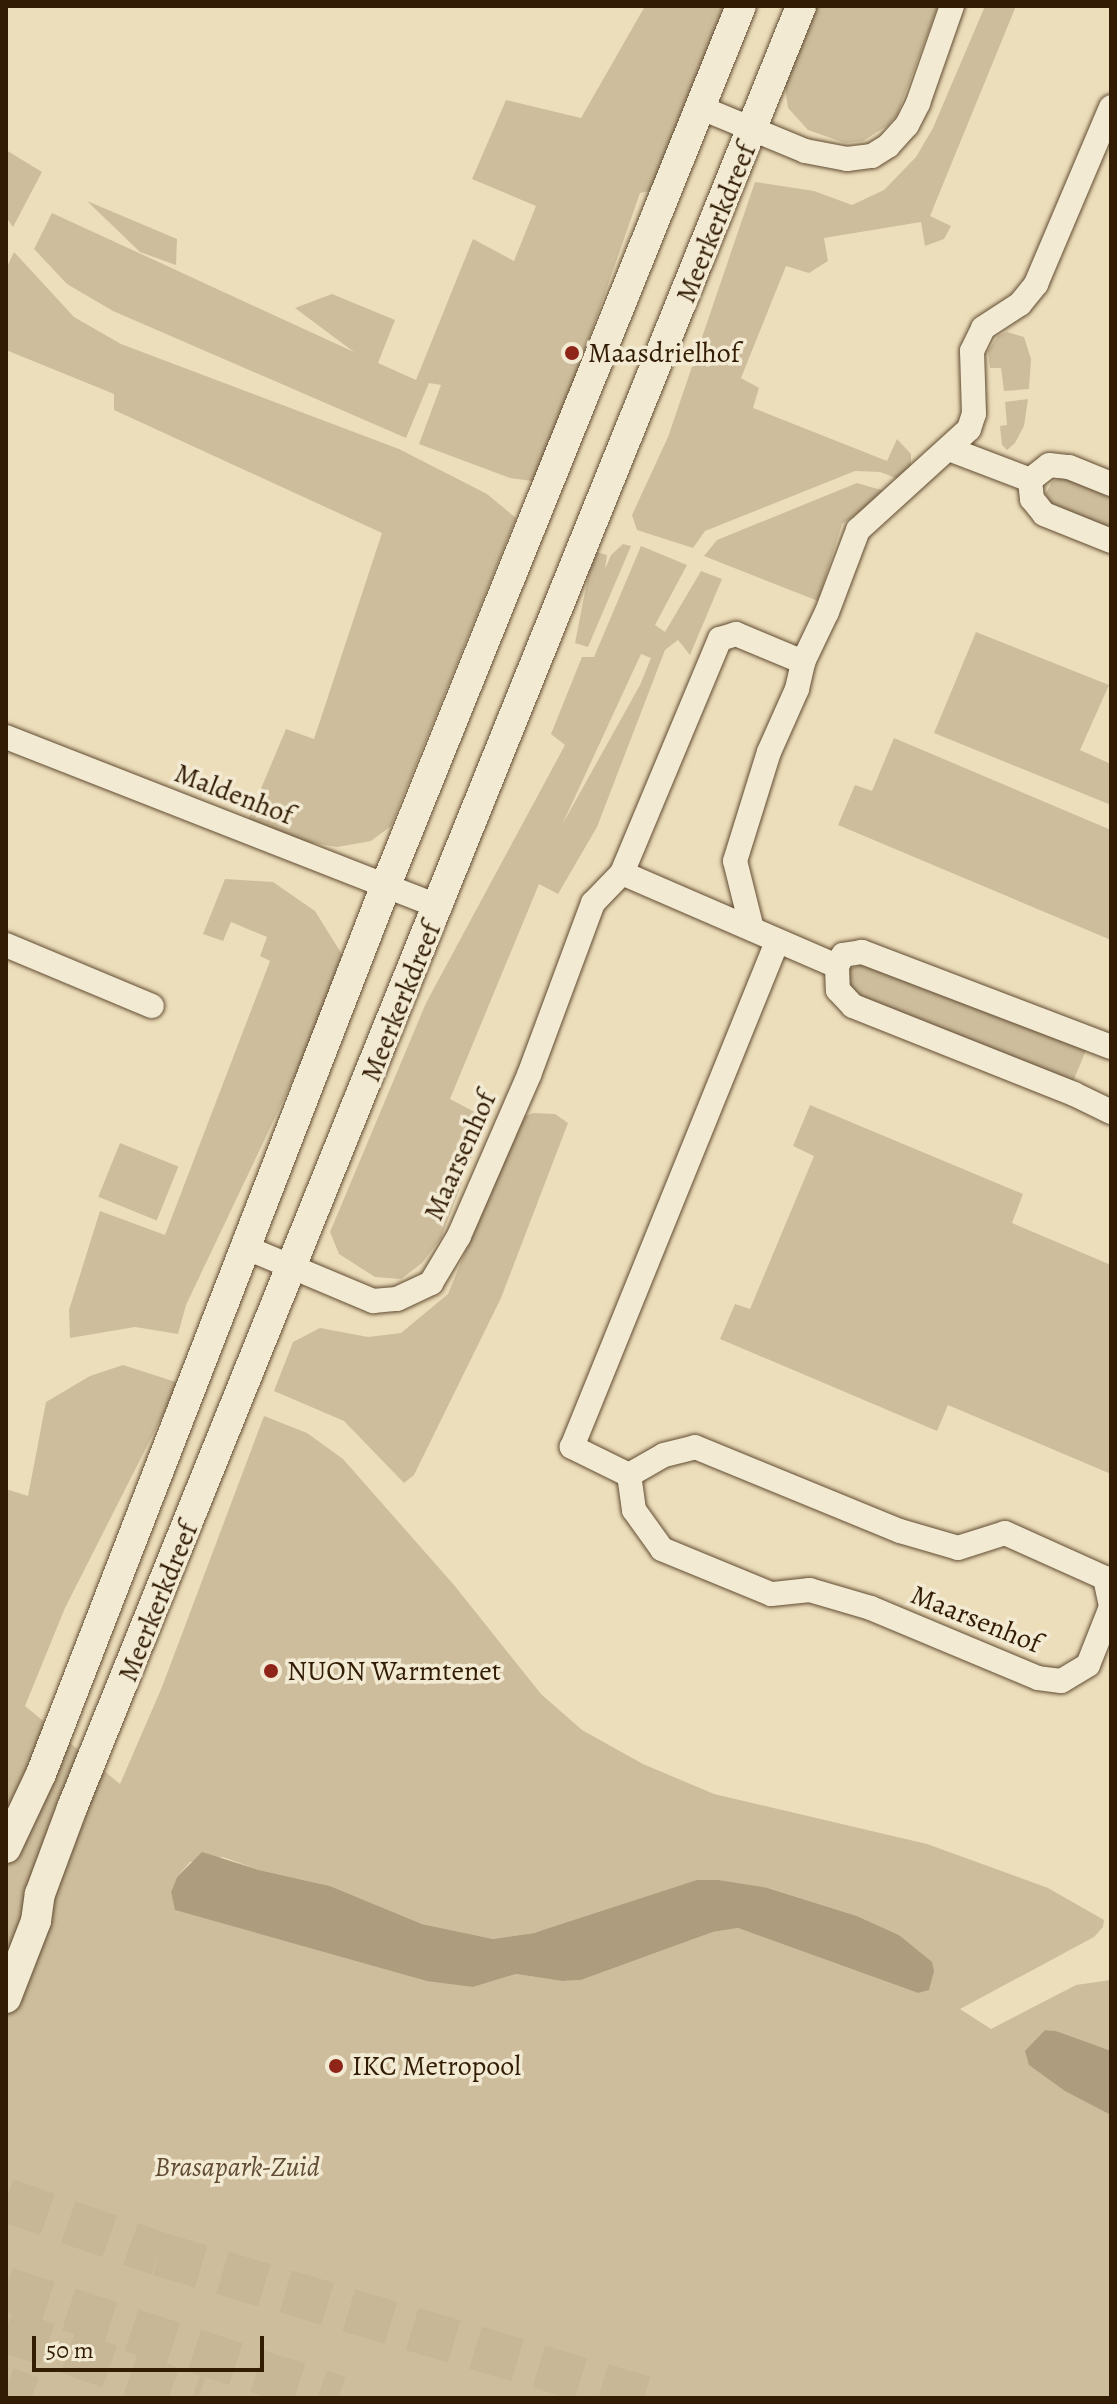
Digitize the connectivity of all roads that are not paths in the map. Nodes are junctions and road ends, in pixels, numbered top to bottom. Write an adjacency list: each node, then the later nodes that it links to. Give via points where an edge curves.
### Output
1 (741, 6): 4 (street, Meerkerkdreef)
2 (801, 6): 6 (street, Meerkerkdreef)
3 (952, 6): 6 (street, via 918,103 888,146 872,156 847,159 805,151)
4 (699, 107): 6 (street); 14 (street, Meerkerkdreef)
5 (1111, 107): 7 (street, via 1036,284 977,339 972,351 974,414 969,429)
6 (754, 130): 15 (street, Meerkerkdreef)
7 (949, 449): 8 (street); 11 (street, via 858,530)
8 (1030, 480): 9 (street, via 1049,465); 10 (street, via 1032,499 1044,514)
9 (1111, 484)
10 (1111, 541)
11 (803, 662): 13 (street, Maarsenhof, via 736,634 720,639); 16 (street, via 735,861)
12 (6, 737): 14 (street, Maldenhof)
13 (622, 873): 16 (street); 24 (street, Maarsenhof, via 593,903 529,1075 459,1236 431,1283 397,1299 373,1301)
14 (386, 885): 15 (street, Maldenhof); 23 (street, Meerkerkdreef)
15 (440, 907): 24 (street, Meerkerkdreef)
16 (752, 929): 17 (street)
17 (777, 942): 19 (street); 25 (street, via 572,1447)
18 (6, 945): 20 (street)
19 (837, 966): 21 (street, via 843,955 862,952); 22 (street, via 838,990 853,1006)
20 (152, 1006)
21 (1111, 1047)
22 (1111, 1112)
23 (247, 1248): 24 (street, Maarsenhof); 26 (street, Meerkerkdreef, via 41,1774)
24 (293, 1269): 27 (street, Meerkerkdreef, via 72,1808)
25 (629, 1475): 25 (street, Maarsenhof, via 664,1455 695,1447 943,1544 958,1548 1005,1533 1105,1578 1111,1607 1088,1665 1061,1681 1038,1678 871,1608 810,1590 771,1594 662,1549 634,1510)
26 (6, 1848)
27 (6, 1998)

